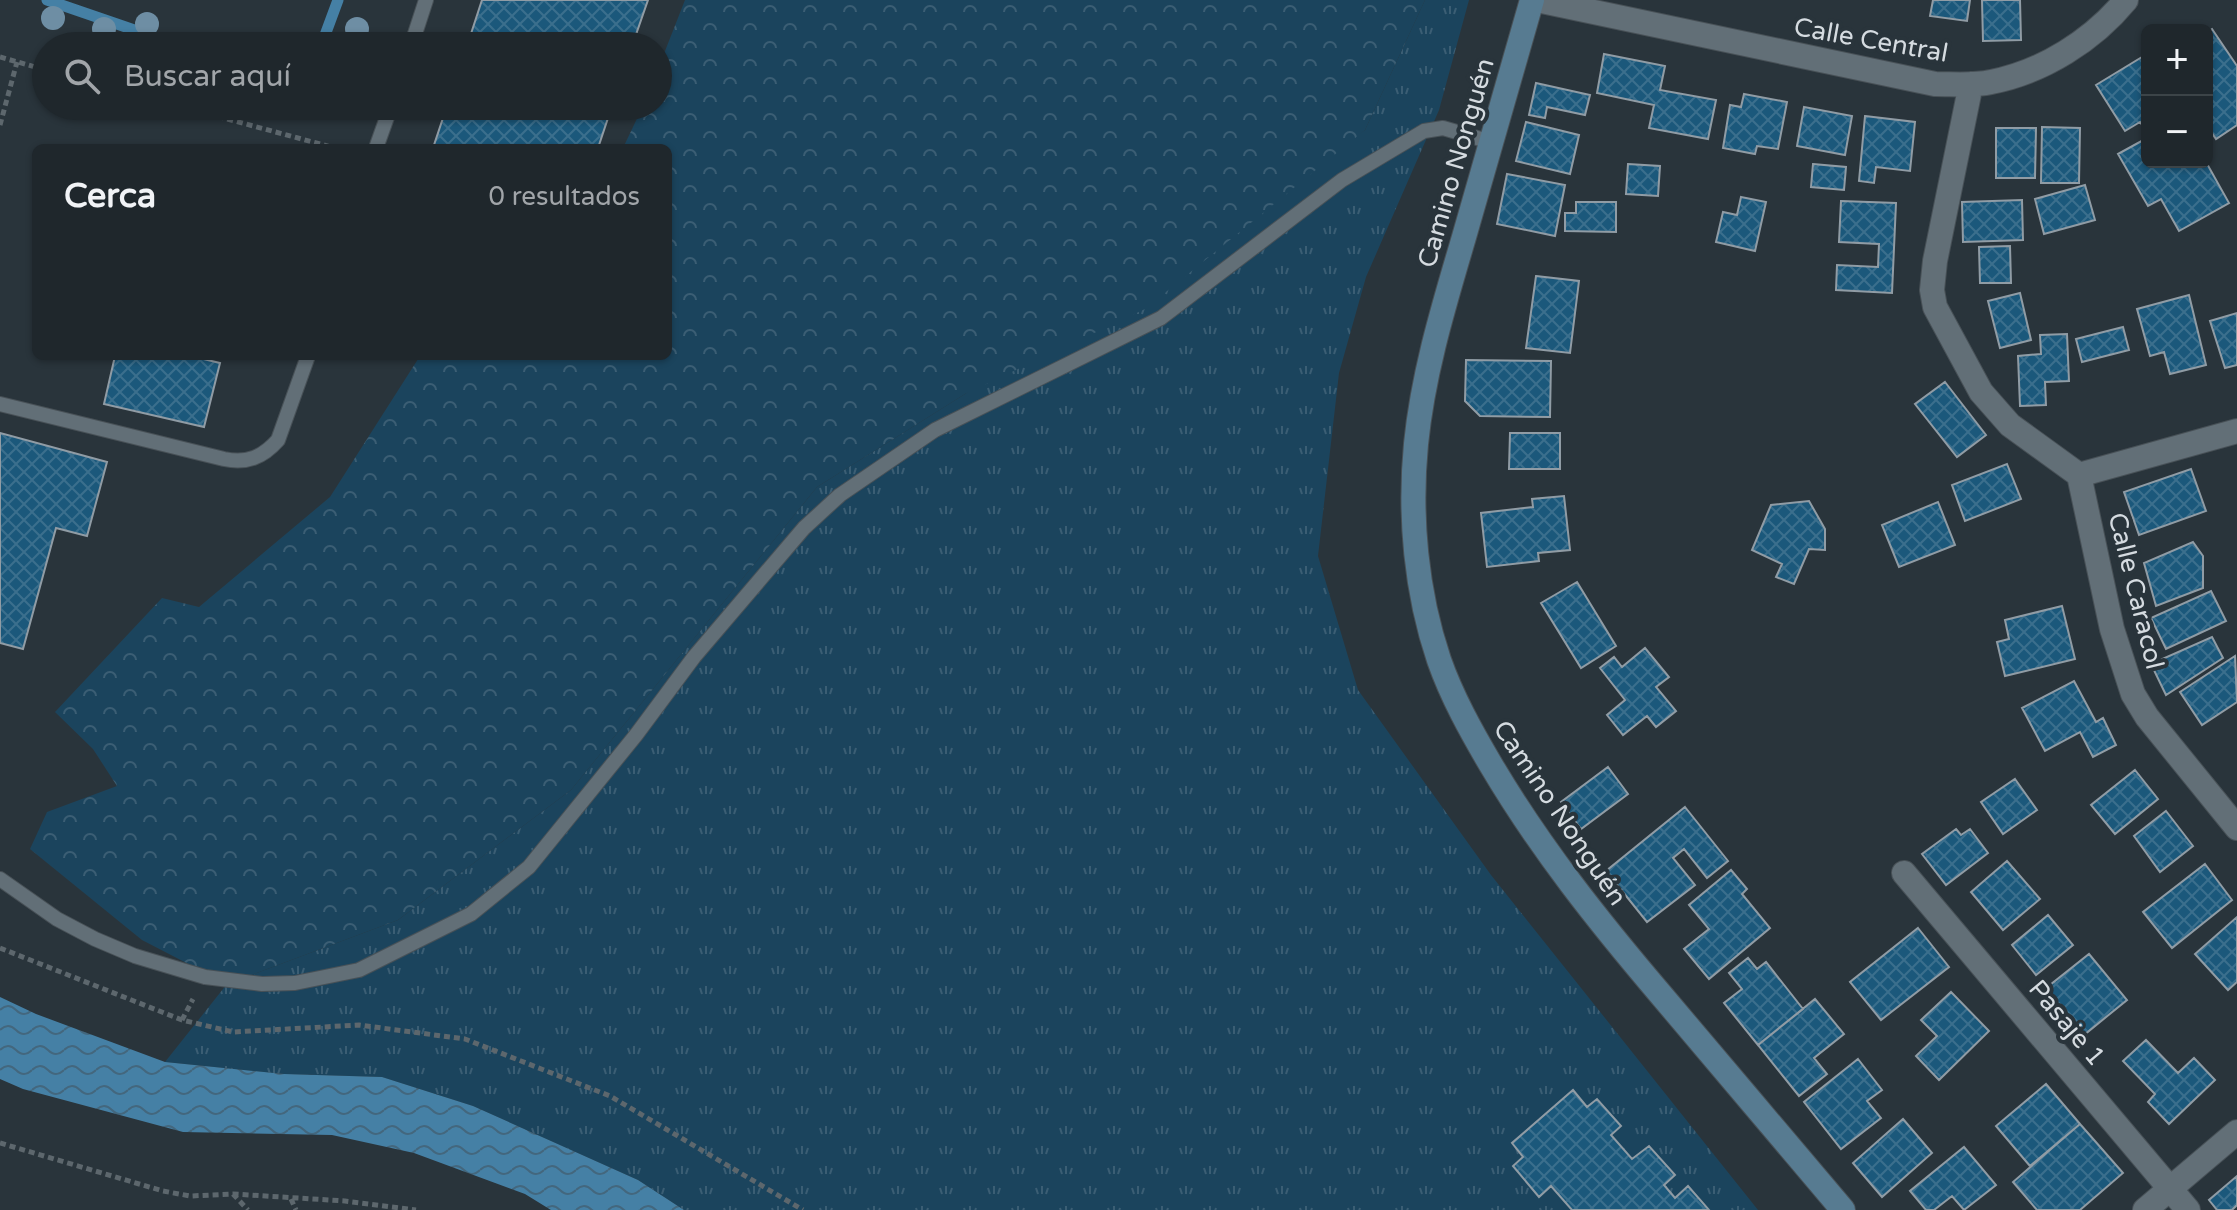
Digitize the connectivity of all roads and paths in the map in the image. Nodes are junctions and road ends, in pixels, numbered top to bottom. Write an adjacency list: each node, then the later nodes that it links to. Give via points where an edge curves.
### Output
1 (426, 0): 4 (lane)
2 (1535, 0): 8 (street, Calle Central, via 1913,80); 12 (main road, Camino Nonguén)
3 (2126, 0): 8 (street, Calle Central, via 2092,34 2046,62 2006,78)
4 (416, 32)
5 (0, 57): 6 (path)
6 (17, 62): 7 (path); 11 (path)
7 (32, 66)
8 (1971, 84): 18 (street, via 1932,278 1935,307 1981,392 2010,425)
9 (231, 120): 13 (path)
10 (386, 120): 14 (lane)
11 (0, 125)
12 (1491, 142): 21 (lane, via 1443,128 1424,131 1342,180 1161,318 935,430 840,495 804,528 694,657 529,867 471,914 359,970 295,983 205,977 95,939); 32 (main road, Camino Nonguén, via 1437,329 1416,445 1418,559 1440,661 1470,731 1566,879)
13 (320, 144)
14 (377, 144)
15 (307, 360): 16 (lane, via 278,440 247,461)
16 (0, 404)
17 (2237, 431): 18 (street)
18 (2079, 475): 19 (street, Calle Caracol, via 2112,629 2133,694)
19 (2237, 828)
20 (1904, 873): 25 (street, Pasaje 1)
21 (0, 879)
22 (0, 948): 31 (path, via 182,1020 233,1032 359,1025 465,1039 610,1096)
23 (2237, 1132): 25 (street)
24 (0, 1143): 26 (path, via 163,1191)
25 (2170, 1189): 33 (street); 34 (street, Pasaje 1)
26 (233, 1194): 27 (path); 28 (path)
27 (291, 1199): 29 (path); 30 (path)
28 (248, 1210)
29 (296, 1210)
30 (416, 1210)
31 (803, 1210)
32 (1843, 1210)
33 (2145, 1210)
34 (2188, 1210)

